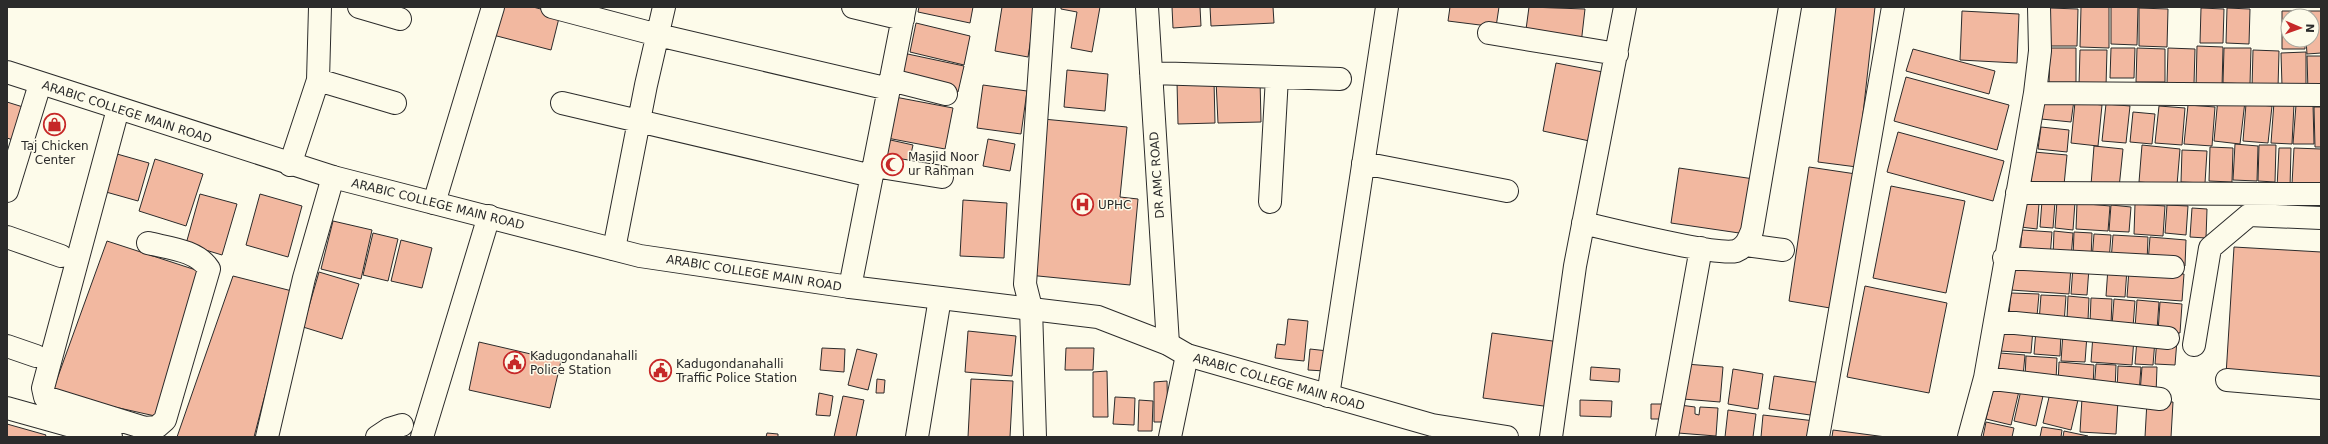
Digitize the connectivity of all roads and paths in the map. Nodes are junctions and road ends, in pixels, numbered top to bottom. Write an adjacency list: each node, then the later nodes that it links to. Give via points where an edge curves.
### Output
1 (320, 7): 23 (street)
2 (359, 7): 15 (street)
3 (493, 7): 43 (street)
4 (552, 7): 17 (street)
5 (664, 7): 17 (street)
6 (853, 7): 14 (street)
7 (1044, 7): 58 (street, via 1024,284)
8 (1147, 7): 20 (street, DR AMC ROAD)
9 (1387, 7): 33 (street)
10 (1625, 7): 18 (street)
11 (1893, 7): 84 (street)
12 (2040, 7): 26 (street, via 2040,46)
13 (1783, 9): 49 (street, via 1752,231)
14 (904, 13): 25 (street)
15 (400, 19)
16 (1489, 33): 18 (street)
17 (658, 34): 25 (street); 32 (street)
18 (1617, 54): 46 (street)
19 (7, 72): 24 (street, ARABIC COLLEGE MAIN ROAD)
20 (1151, 73): 21 (street); 61 (street, DR AMC ROAD)
21 (1277, 77): 22 (street); 42 (street)
22 (1340, 79)
23 (318, 80): 29 (street); 34 (street)
24 (40, 84): 31 (street, ARABIC COLLEGE MAIN ROAD); 38 (street)
25 (890, 84): 27 (street); 35 (street)
26 (2035, 93): 28 (street); 40 (street)
27 (946, 94)
28 (2321, 95)
29 (395, 103)
30 (562, 103): 32 (street)
31 (118, 109): 34 (street, ARABIC COLLEGE MAIN ROAD); 48 (street, via 43,388 45,397 145,428 157,427 165,420 208,269 203,260 190,254)
32 (639, 121): 35 (street); 51 (street)
33 (1363, 163): 39 (street); 69 (street)
34 (290, 165): 36 (street, ARABIC COLLEGE MAIN ROAD)
35 (873, 171): 37 (street); 56 (street)
36 (333, 177): 43 (street, ARABIC COLLEGE MAIN ROAD); 75 (street, via 304,278)
37 (942, 177)
38 (7, 191)
39 (1507, 191)
40 (2017, 192): 41 (street); 54 (street)
41 (2321, 194)
42 (1270, 202)
43 (434, 203): 44 (street, ARABIC COLLEGE MAIN ROAD)
44 (489, 216): 51 (street, ARABIC COLLEGE MAIN ROAD); 77 (street)
45 (2321, 218): 62 (street, via 2249,215 2210,248)
46 (1583, 223): 50 (street); 82 (street)
47 (7, 237): 53 (street)
48 (148, 243)
49 (1746, 245): 50 (street, via 1735,251); 52 (street)
50 (1701, 248): 83 (street)
51 (614, 249): 56 (street, ARABIC COLLEGE MAIN ROAD, via 640,256)
52 (1783, 250)
53 (61, 256)
54 (2004, 258): 55 (street); 59 (street)
55 (2173, 266)
56 (850, 287): 57 (street, ARABIC COLLEGE MAIN ROAD)
57 (940, 298): 58 (street, ARABIC COLLEGE MAIN ROAD); 78 (street)
58 (1031, 308): 61 (street, ARABIC COLLEGE MAIN ROAD, via 1098,317); 79 (street)
59 (1994, 322): 60 (street); 66 (street)
60 (2168, 338)
61 (1168, 344): 65 (street, ARABIC COLLEGE MAIN ROAD)
62 (2194, 345)
63 (7, 346): 64 (street)
64 (36, 356)
65 (1187, 356): 69 (street, ARABIC COLLEGE MAIN ROAD); 80 (street)
66 (1985, 378): 70 (street); 85 (street)
67 (2226, 380): 68 (street)
68 (2321, 388)
69 (1328, 396): 73 (street, ARABIC COLLEGE MAIN ROAD)
70 (2160, 399)
71 (7, 408): 74 (street)
72 (402, 425): 76 (street, via 389,429)
73 (1430, 431): 81 (street, ARABIC COLLEGE MAIN ROAD)
74 (111, 437)
75 (267, 437)
76 (377, 437)
77 (422, 437)
78 (916, 437)
79 (1034, 437)
80 (1170, 437)
81 (1507, 437)
82 (1551, 437)
83 (1667, 437)
84 (1818, 437)
85 (1969, 437)

